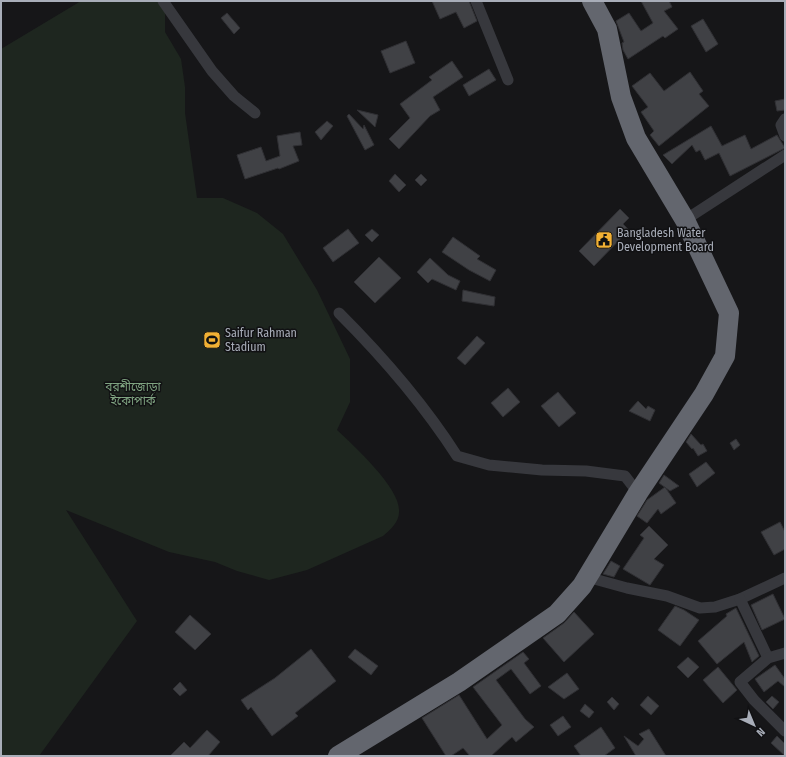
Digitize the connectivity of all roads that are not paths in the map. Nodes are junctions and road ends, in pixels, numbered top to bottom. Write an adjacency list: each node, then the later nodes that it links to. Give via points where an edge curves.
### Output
1 (163, 1): 5 (street, via 212,72)
2 (476, 1): 4 (street)
3 (592, 1): 9 (highway, via 607,29 621,97 636,138)
4 (508, 80)
5 (254, 113)
6 (785, 119): 7 (street, via 781,125)
7 (785, 136)
8 (785, 155): 9 (street)
9 (686, 220): 11 (highway, via 729,313 725,356 704,394)
10 (339, 313): 11 (street, via 401,380 436,423 457,456 489,465 625,476)
11 (638, 493): 12 (highway)
12 (588, 578): 14 (street, via 667,596 700,608 715,607); 18 (highway, via 557,614 459,682)
13 (785, 578): 14 (street)
14 (740, 599): 16 (street)
15 (785, 653): 16 (street)
16 (768, 658): 17 (street, via 740,682)
17 (785, 731)
18 (338, 756)

